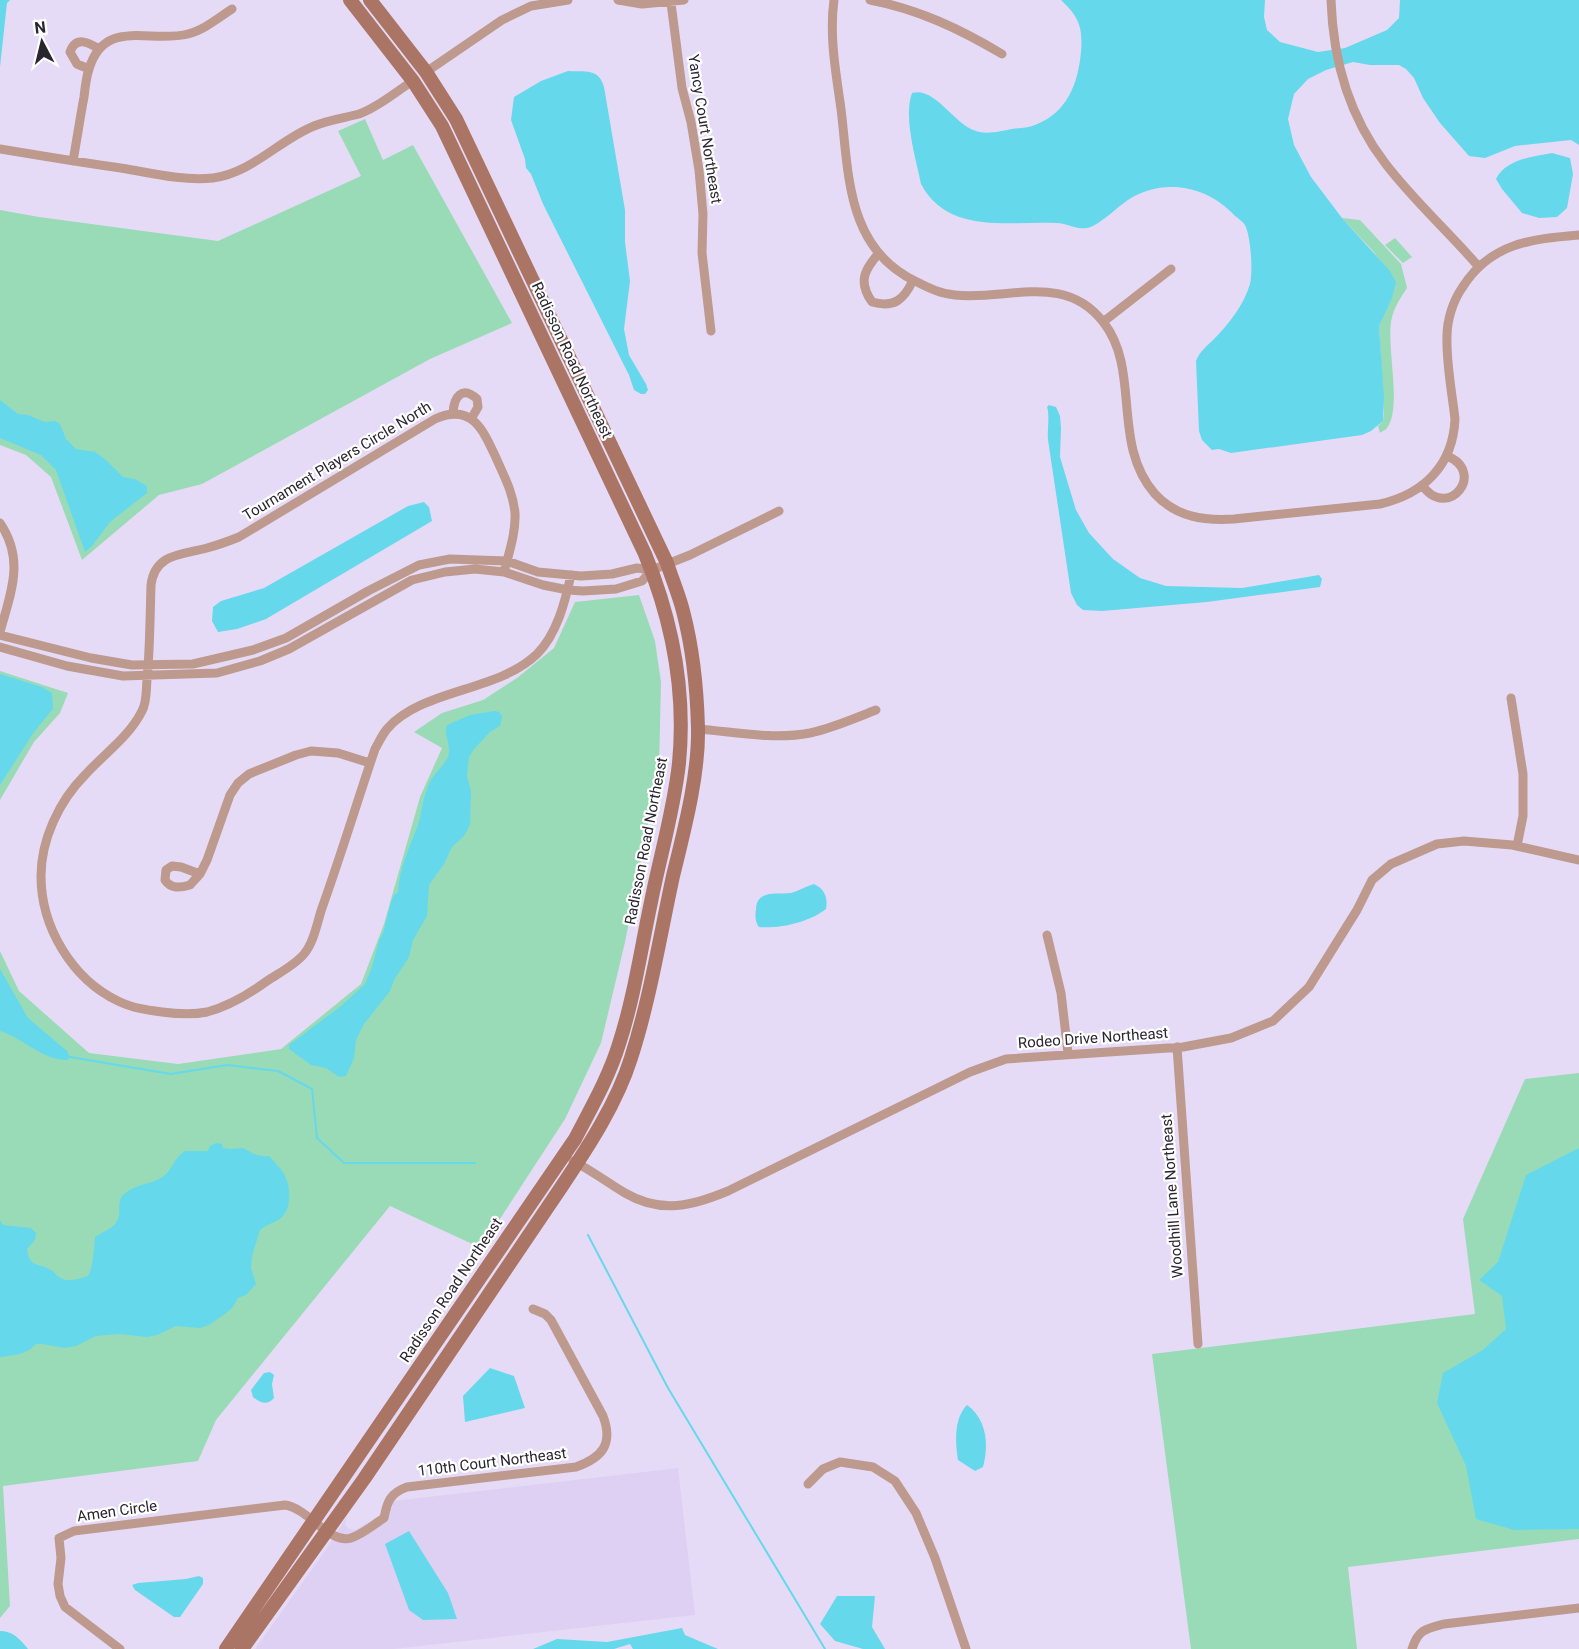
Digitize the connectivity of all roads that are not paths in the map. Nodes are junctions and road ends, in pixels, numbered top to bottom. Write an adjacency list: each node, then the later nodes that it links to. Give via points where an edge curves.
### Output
1 (350, 0): 11 (main road, Radisson Road Northeast)
2 (370, 0): 15 (main road, Radisson Road Northeast)
3 (568, 0): 15 (street, via 531,6 502,20)
4 (618, 0): 9 (street)
5 (684, 0): 9 (street)
6 (834, 0): 21 (street, via 835,69 851,192 860,225)
7 (870, 0): 13 (street, via 921,13)
8 (1332, 0): 22 (street, via 1341,77 1358,120 1384,162)
9 (671, 3): 26 (street, Yancy Court Northeast, via 682,88 699,170 704,283)
10 (232, 9): 12 (street, via 199,31 176,36 129,34)
11 (374, 31): 15 (main road, via 383,34 406,61); 16 (main road, Radisson Road Northeast)
12 (99, 49): 14 (street); 14 (street, via 84,41 72,47 73,60)
13 (1002, 54)
14 (89, 69): 19 (street)
15 (426, 72): 17 (main road, Radisson Road Northeast)
16 (413, 81): 17 (main road, via 430,90 447,114); 19 (street, via 374,107 315,126 248,165 216,177 168,176); 35 (main road, Radisson Road Northeast, via 458,158)
17 (456, 119): 34 (main road, Radisson Road Northeast)
18 (0, 149): 19 (street)
19 (73, 161)
20 (1579, 235): 22 (street, via 1519,243)
21 (879, 253): 24 (street); 24 (street, via 865,274 864,291 872,302 892,304 906,294)
22 (1478, 266): 29 (street, via 1460,291 1447,333 1455,432)
23 (1171, 269): 25 (street)
24 (913, 280): 25 (street, via 953,295 1056,293 1080,303)
25 (1103, 322): 30 (street, via 1120,358 1134,459 1151,489 1179,512 1215,520 1380,504 1401,498)
26 (711, 331)
27 (453, 413): 28 (street, Tournament Players Circle North); 28 (street, via 458,396 472,394 478,407); 41 (street, Tournament Players Circle North, via 435,419 239,537 163,561 153,575)
28 (471, 419): 33 (street, via 483,431 512,496 514,526)
29 (1447, 456): 30 (street); 30 (street, via 1462,468 1464,484 1460,491 1445,499 1437,498)
30 (1422, 485)
31 (779, 511): 34 (street)
32 (0, 523): 39 (street, via 11,544 15,570)
33 (507, 561): 36 (street); 37 (street, via 538,572); 41 (street, via 450,559 419,565 286,638 193,664)
34 (667, 563): 35 (street); 45 (main road, Radisson Road Northeast, via 693,656)
35 (652, 570): 37 (street); 38 (street, via 642,581 616,589); 53 (main road, Radisson Road Northeast, via 676,659 679,764 619,1045 597,1096)
36 (504, 572): 38 (street); 42 (street, via 475,569 412,580 260,662 217,673)
37 (571, 575): 38 (street, Tournament Players Circle North)
38 (568, 590): 46 (street, Tournament Players Circle North, via 549,638 537,654 478,686 429,702 401,717 387,729)
39 (0, 634): 41 (street, via 91,658)
40 (0, 647): 42 (street, via 67,666)
41 (148, 664): 42 (street, Tournament Players Circle North)
42 (147, 676): 46 (street, Tournament Players Circle North, via 144,708 135,724 83,776 61,807 48,834 41,877 44,903 57,942 94,986 118,1001 140,1009 183,1014 206,1012 255,989 303,956)
43 (1511, 698): 47 (street, via 1523,774 1523,816)
44 (876, 710): 45 (street, via 829,728 796,735)
45 (698, 729): 54 (main road, Radisson Road Northeast, via 697,762 679,854 631,1059)
46 (370, 763): 49 (street, via 338,753 311,751 249,774 230,795)
47 (1516, 846): 48 (street, Rodeo Drive Northeast); 51 (street, Rodeo Drive Northeast, via 1464,841 1437,844 1392,864 1372,880 1309,987 1273,1021 1231,1038)
48 (1579, 860)
49 (200, 874)
50 (1047, 935): 52 (street, via 1061,993)
51 (1177, 1047): 52 (street, Rodeo Drive Northeast); 56 (street, Woodhill Lane Northeast)
52 (1068, 1053): 54 (street, Rodeo Drive Northeast, via 1005,1059 970,1072 698,1203 653,1204 628,1195)
53 (562, 1157): 54 (street, Rodeo Drive Northeast); 58 (main road, Radisson Road Northeast)
54 (577, 1163): 59 (main road, Radisson Road Northeast)
55 (533, 1309): 59 (street, 110th Court Northeast, via 551,1320 603,1416 607,1437 600,1455 576,1467 406,1487 392,1495 384,1518 359,1534 344,1539)
56 (1198, 1344)
57 (808, 1484): 64 (street, via 823,1469 840,1462 873,1467 895,1481 916,1513)
58 (315, 1521): 59 (street, 110th Court Northeast); 61 (street, Amen Circle, via 291,1506 276,1506 74,1531 59,1538 57,1584 65,1606); 62 (main road, Radisson Road Northeast)
59 (326, 1530): 63 (main road, Radisson Road Northeast)
60 (1579, 1608): 65 (street, via 1444,1624 1416,1636)
61 (120, 1649)
62 (226, 1649)
63 (242, 1649)
64 (966, 1649)
65 (1412, 1649)

